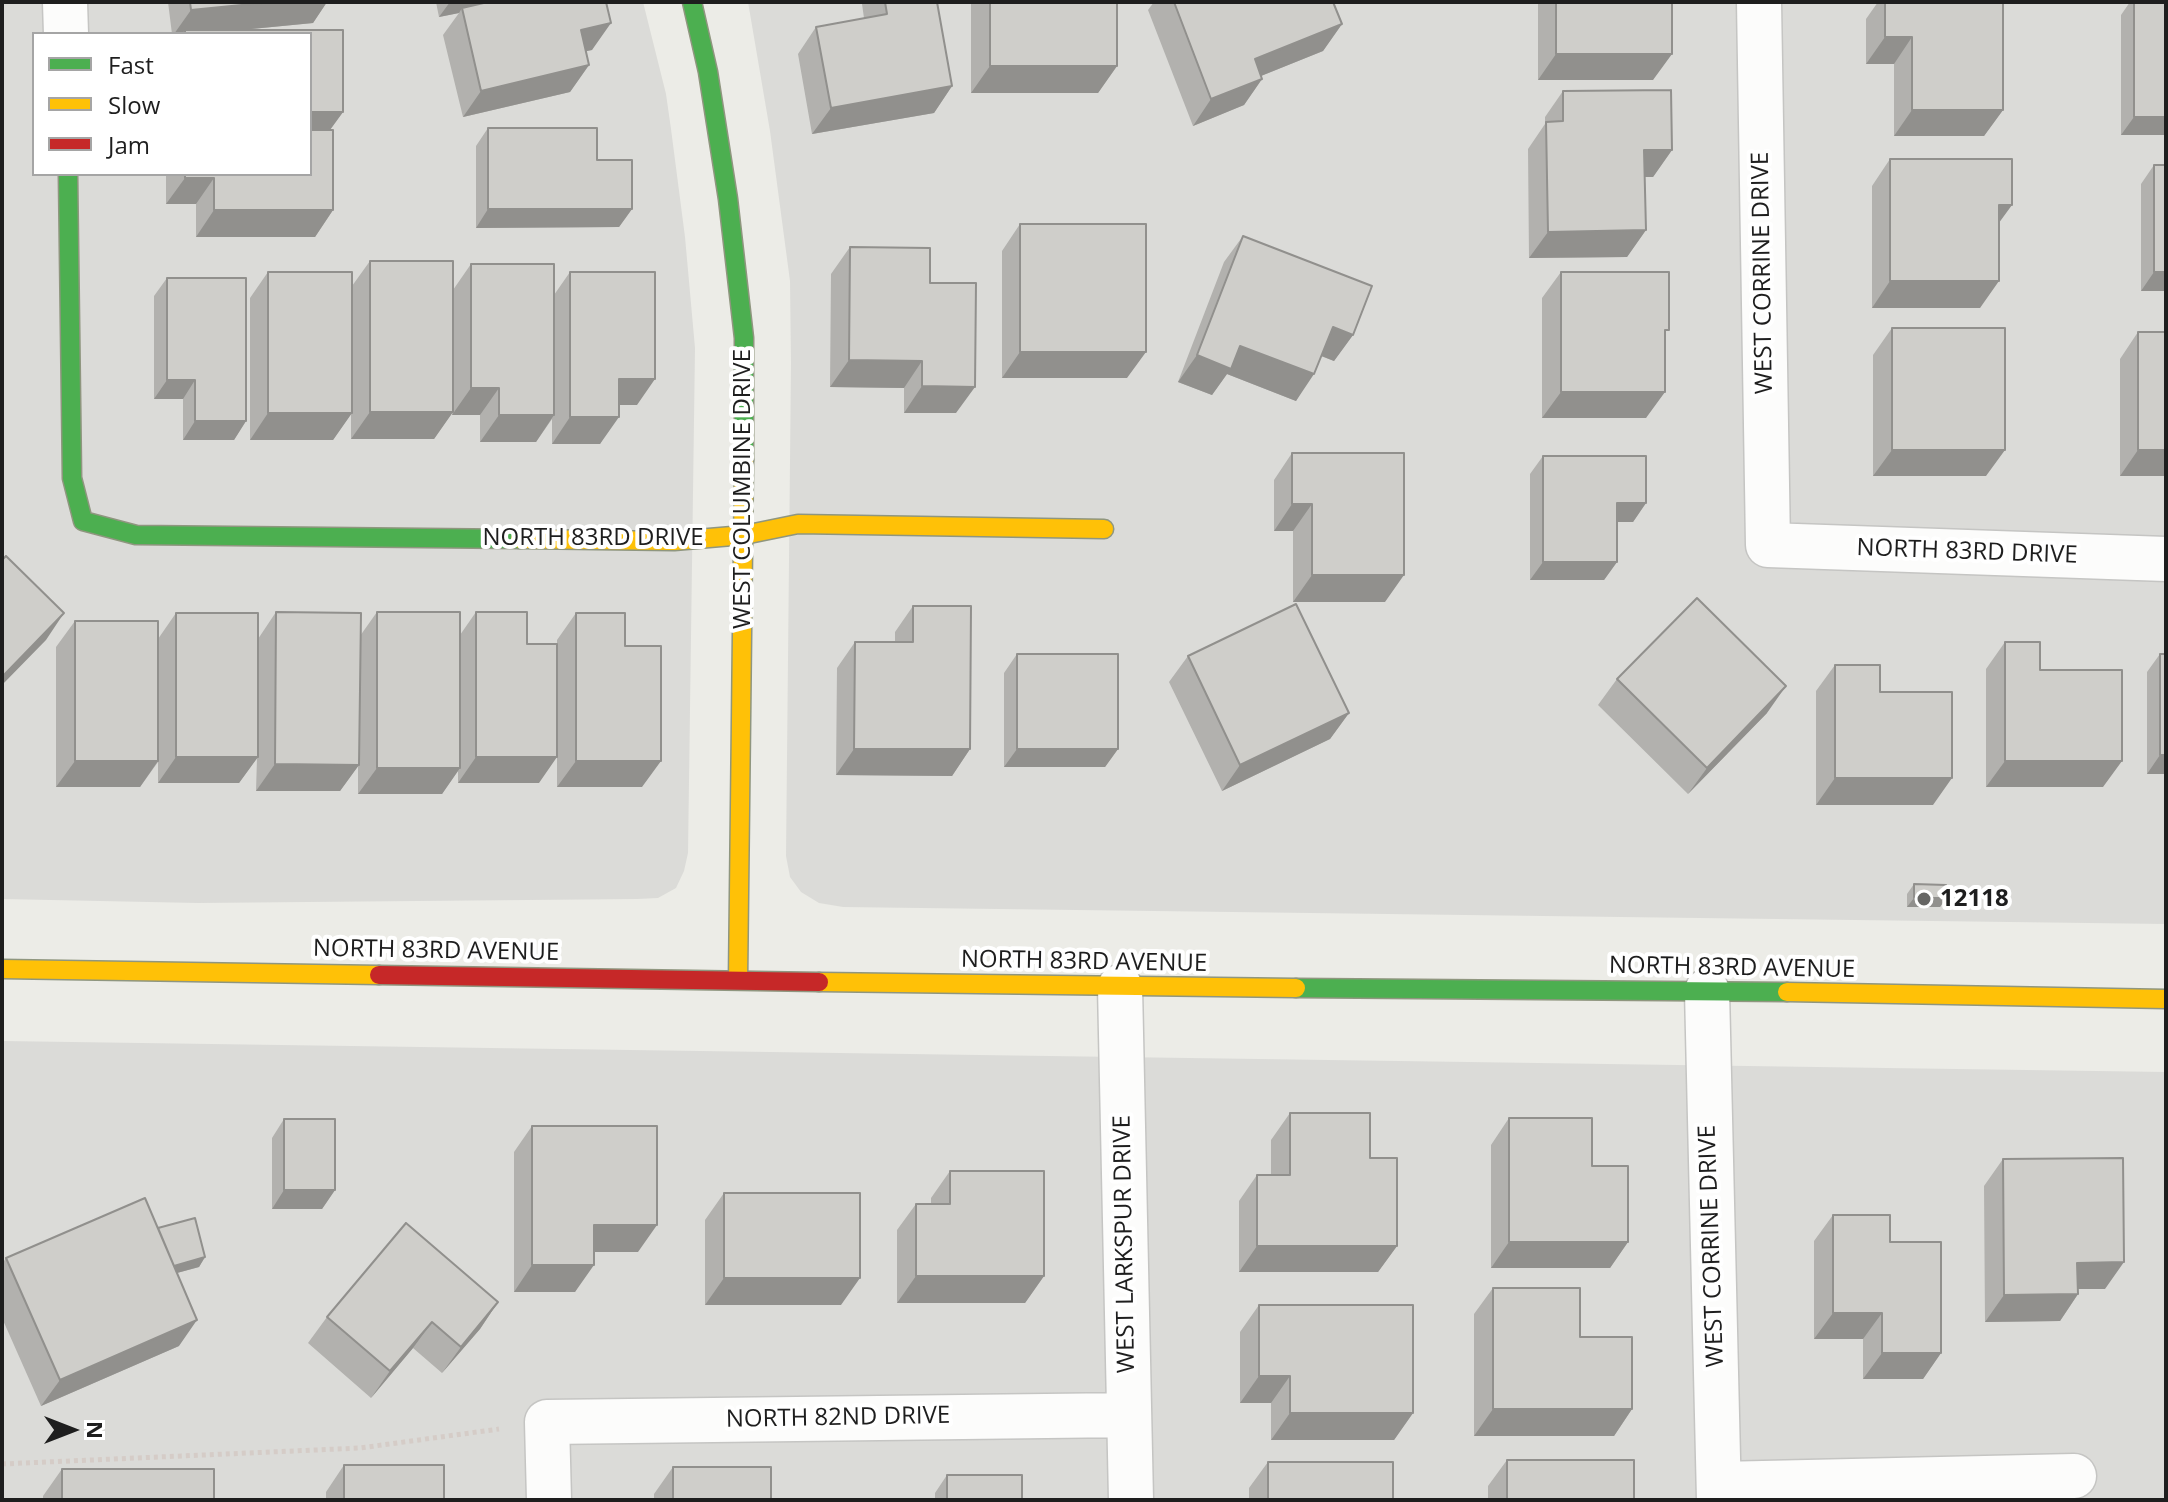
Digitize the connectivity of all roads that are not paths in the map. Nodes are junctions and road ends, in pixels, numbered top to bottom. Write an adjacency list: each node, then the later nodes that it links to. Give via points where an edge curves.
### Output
1 (65, 2): 4 (street)
2 (692, 2): 7 (street, WEST COLUMBINE DRIVE, via 728,199 744,338)
3 (1759, 2): 8 (street, WEST CORRINE DRIVE)
4 (66, 32)
5 (68, 176): 7 (street, NORTH 83RD DRIVE, via 72,478 83,521 136,535 674,541)
6 (1104, 529): 7 (street, NORTH 83RD DRIVE, via 798,524)
7 (744, 535): 11 (street, WEST COLUMBINE DRIVE)
8 (1768, 545): 9 (street, NORTH 83RD DRIVE)
9 (2166, 559)
10 (2, 969): 11 (street, NORTH 83RD AVENUE)
11 (738, 980): 12 (street, NORTH 83RD AVENUE)
12 (1120, 987): 13 (street, NORTH 83RD AVENUE); 15 (street, WEST LARKSPUR DRIVE)
13 (1707, 991): 14 (street, NORTH 83RD AVENUE); 17 (street, WEST CORRINE DRIVE)
14 (2166, 999)
15 (1129, 1415): 18 (street, NORTH 82ND DRIVE, via 547,1422); 19 (street, WEST LARKSPUR DRIVE)
16 (2074, 1476): 17 (street)
17 (1719, 1492)
18 (549, 1500)
19 (1131, 1500)

